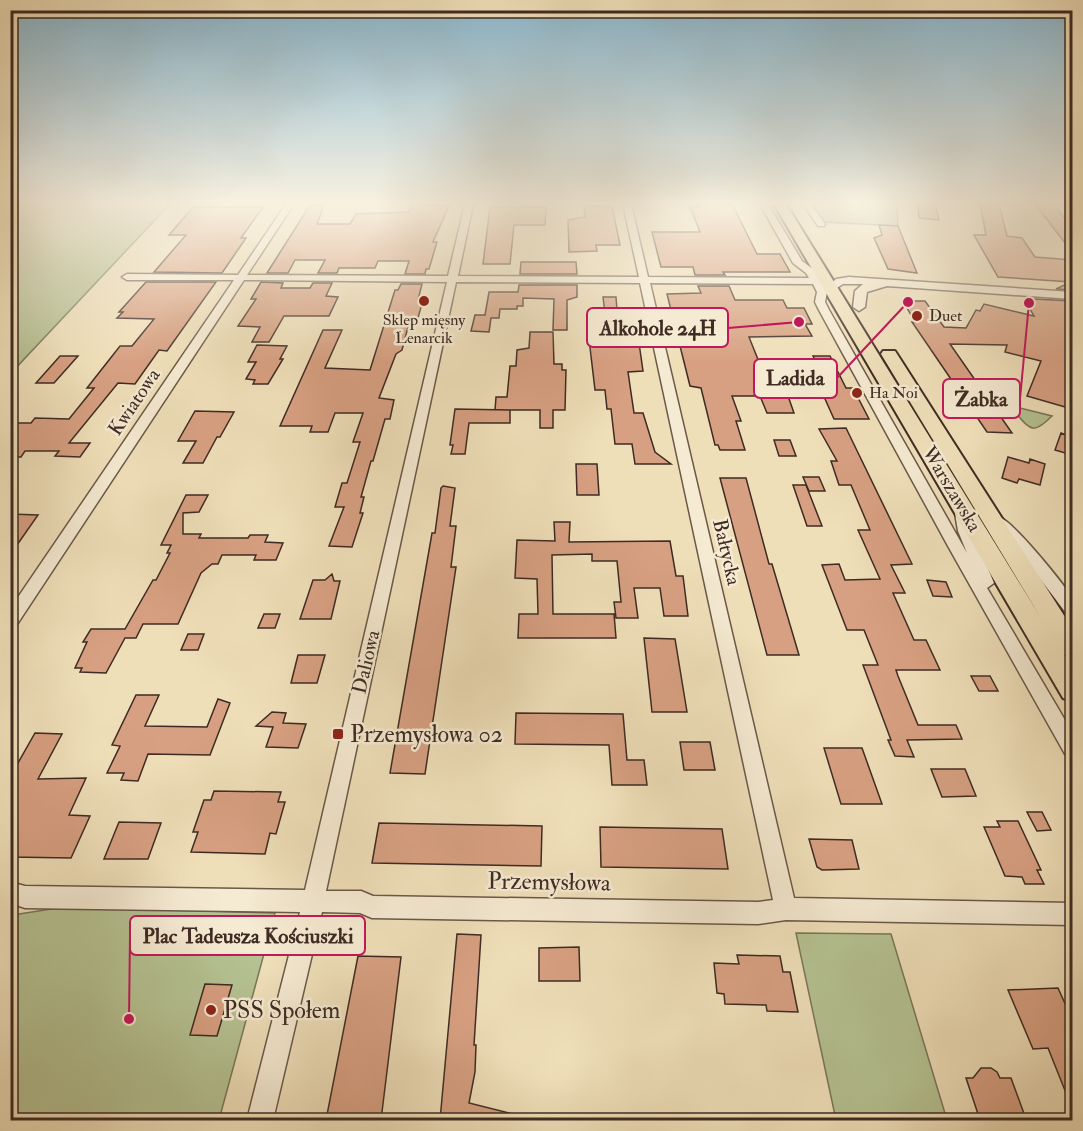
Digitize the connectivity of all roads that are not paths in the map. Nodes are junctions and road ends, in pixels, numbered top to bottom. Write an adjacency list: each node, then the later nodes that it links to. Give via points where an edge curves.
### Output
1 (255, 257): 8 (street, Kwiatowa)
2 (458, 257): 9 (street, Daliowa)
3 (640, 257): 10 (street, Bałtycka)
4 (794, 257): 11 (street)
5 (818, 257): 12 (main road, Warszawska)
6 (822, 257): 12 (main road, Warszawska)
7 (127, 277): 8 (street)
8 (242, 277): 9 (street); 21 (street, Kwiatowa)
9 (453, 278): 10 (street); 27 (street, Daliowa)
10 (645, 280): 11 (street); 28 (street, Bałtycka)
11 (815, 281): 16 (street, via 822,292 820,302)
12 (837, 284): 13 (street); 15 (main road, Warszawska); 17 (main road, Warszawska)
13 (914, 285): 14 (street); 15 (street, via 867,287 860,294)
14 (1072, 296)
15 (859, 307): 19 (main road, Warszawska)
16 (824, 310): 17 (street); 22 (street)
17 (874, 357): 18 (main road, Warszawska)
18 (960, 502): 22 (street, via 965,531); 24 (main road, Warszawska)
19 (987, 510): 20 (street, Warszawska, via 1020,543); 23 (main road, Warszawska)
20 (1072, 609)
21 (10, 622)
22 (1010, 638): 25 (street)
23 (1072, 648)
24 (1072, 691)
25 (1072, 748)
26 (15, 898): 27 (street, Przemysłowa)
27 (313, 901): 28 (street, Przemysłowa, via 361,902 372,907 758,913); 30 (street, Daliowa)
28 (786, 909): 29 (street, Przemysłowa)
29 (1072, 914)
30 (260, 1120)

